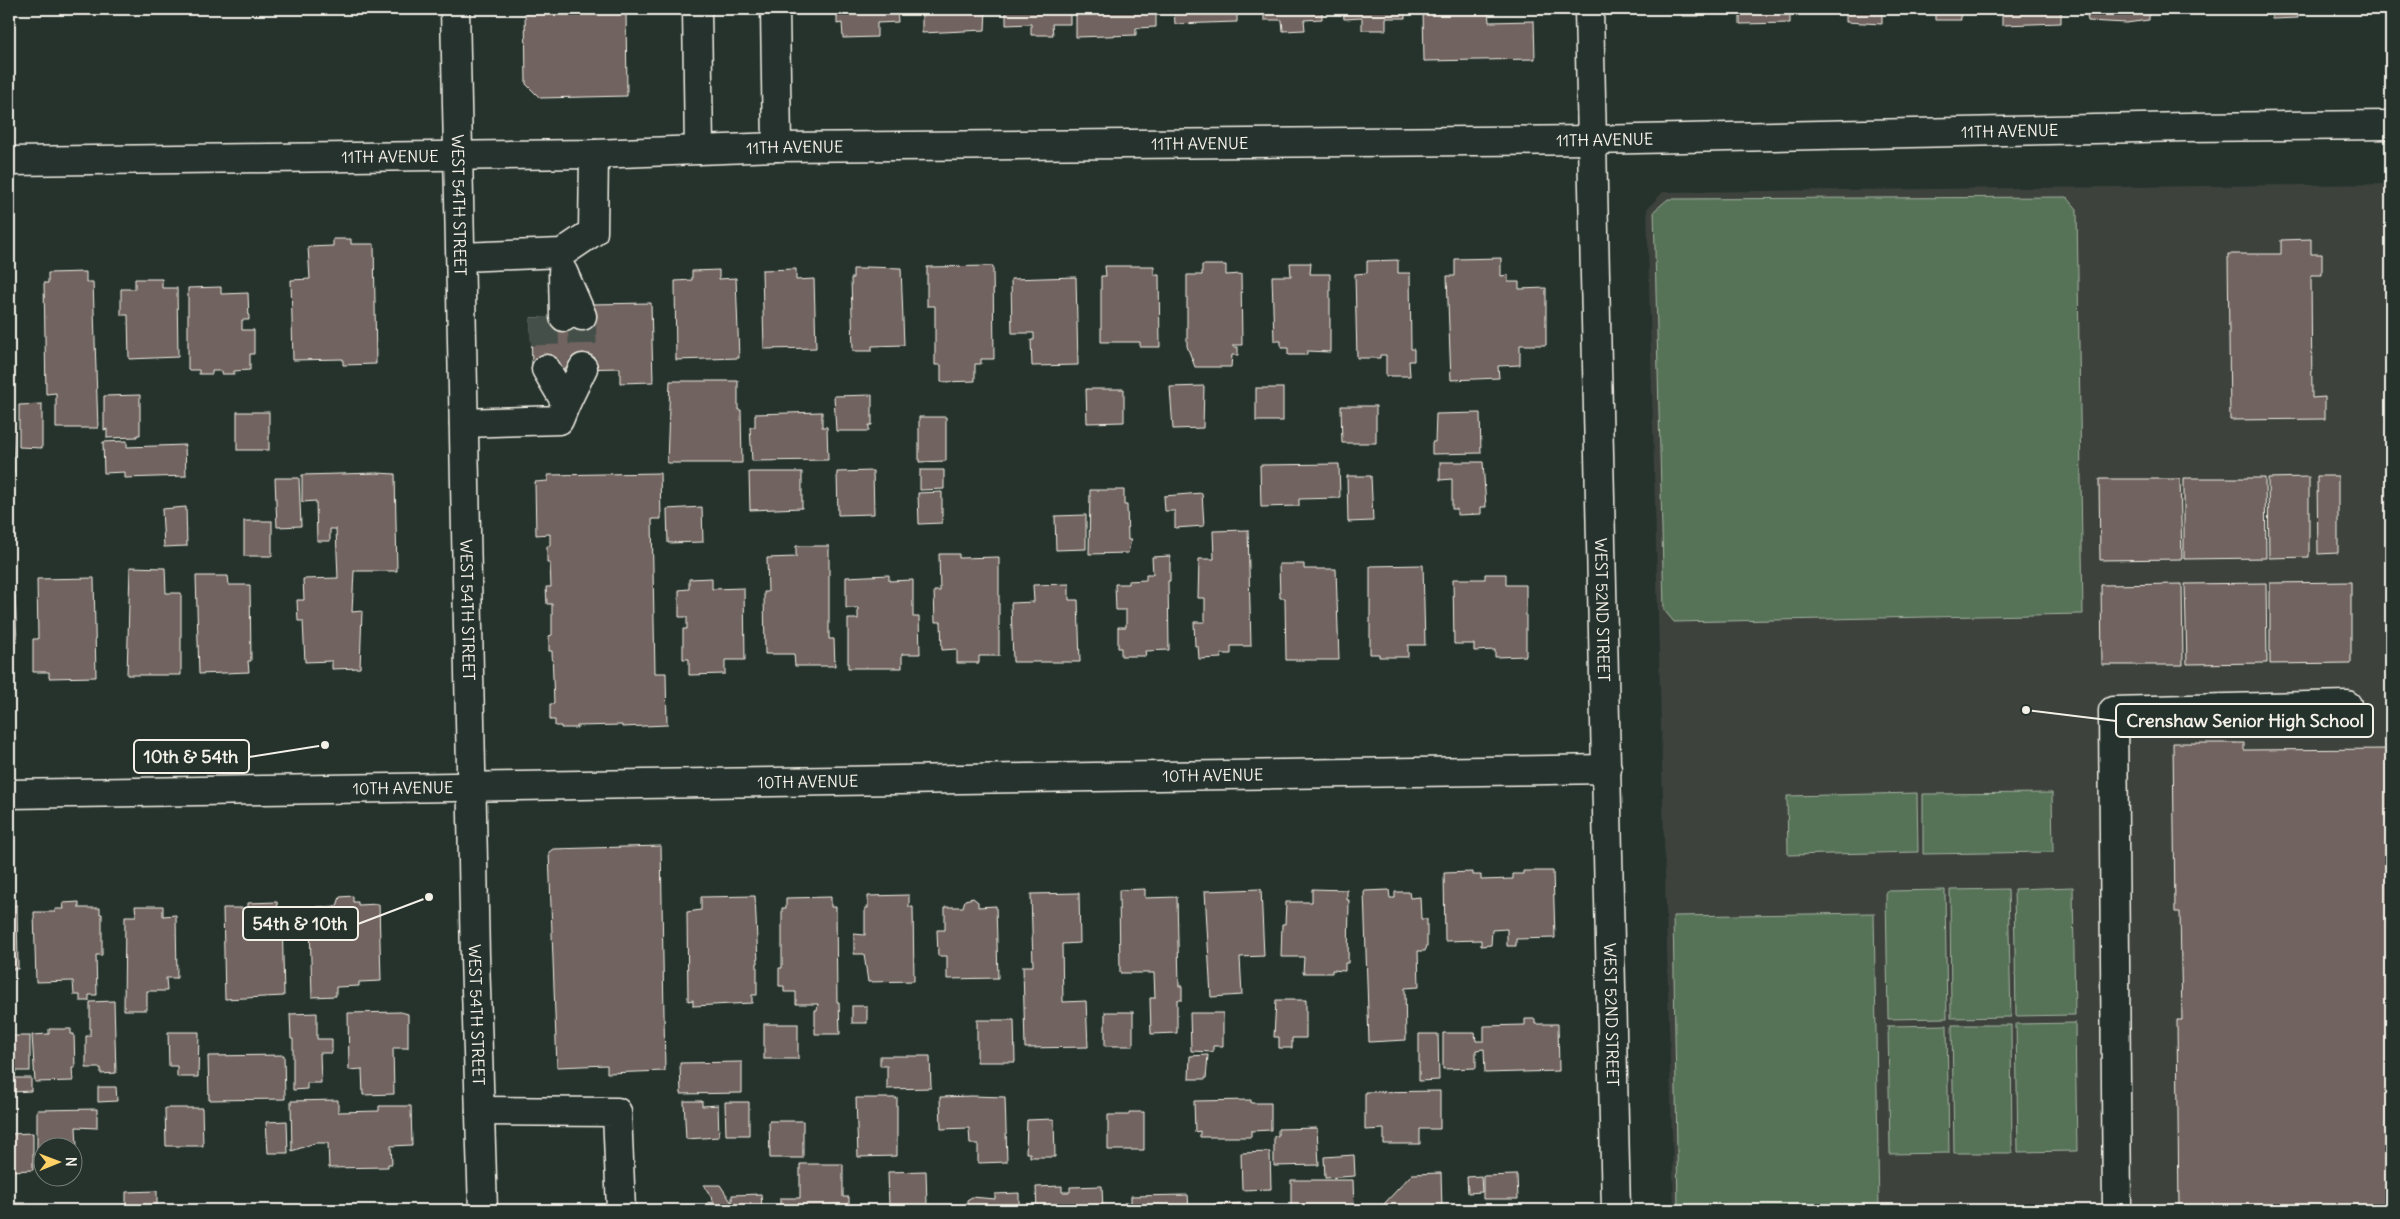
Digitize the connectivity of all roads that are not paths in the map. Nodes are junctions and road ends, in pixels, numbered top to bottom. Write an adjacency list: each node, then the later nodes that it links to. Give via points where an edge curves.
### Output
1 (455, 9): 10 (street, WEST 54TH STREET)
2 (697, 9): 8 (street)
3 (775, 9): 7 (street)
4 (1589, 9): 6 (street, WEST 52ND STREET)
5 (2391, 125): 6 (street, 11TH AVENUE)
6 (1592, 140): 7 (street, 11TH AVENUE); 17 (street, WEST 52ND STREET)
7 (777, 147): 8 (street, 11TH AVENUE)
8 (699, 150): 9 (street, 11TH AVENUE)
9 (594, 154): 10 (street, 11TH AVENUE); 13 (street, via 593,232)
10 (459, 156): 11 (street, 11TH AVENUE); 12 (street, WEST 54TH STREET)
11 (9, 161)
12 (461, 257): 13 (street); 15 (street, WEST 54TH STREET)
13 (563, 263): 13 (street, via 563,317)
14 (565, 369): 15 (street, via 566,404 559,420)
15 (464, 423): 18 (street, WEST 54TH STREET)
16 (2347, 705): 24 (street, via 2113,711)
17 (1607, 769): 18 (street, 10TH AVENUE); 23 (street, WEST 52ND STREET)
18 (472, 787): 19 (street, 10TH AVENUE); 20 (street, WEST 54TH STREET)
19 (9, 794)
20 (480, 1111): 21 (street, WEST 54TH STREET); 22 (street, via 617,1112)
21 (483, 1210)
22 (620, 1210)
23 (1616, 1210)
24 (2117, 1210)

